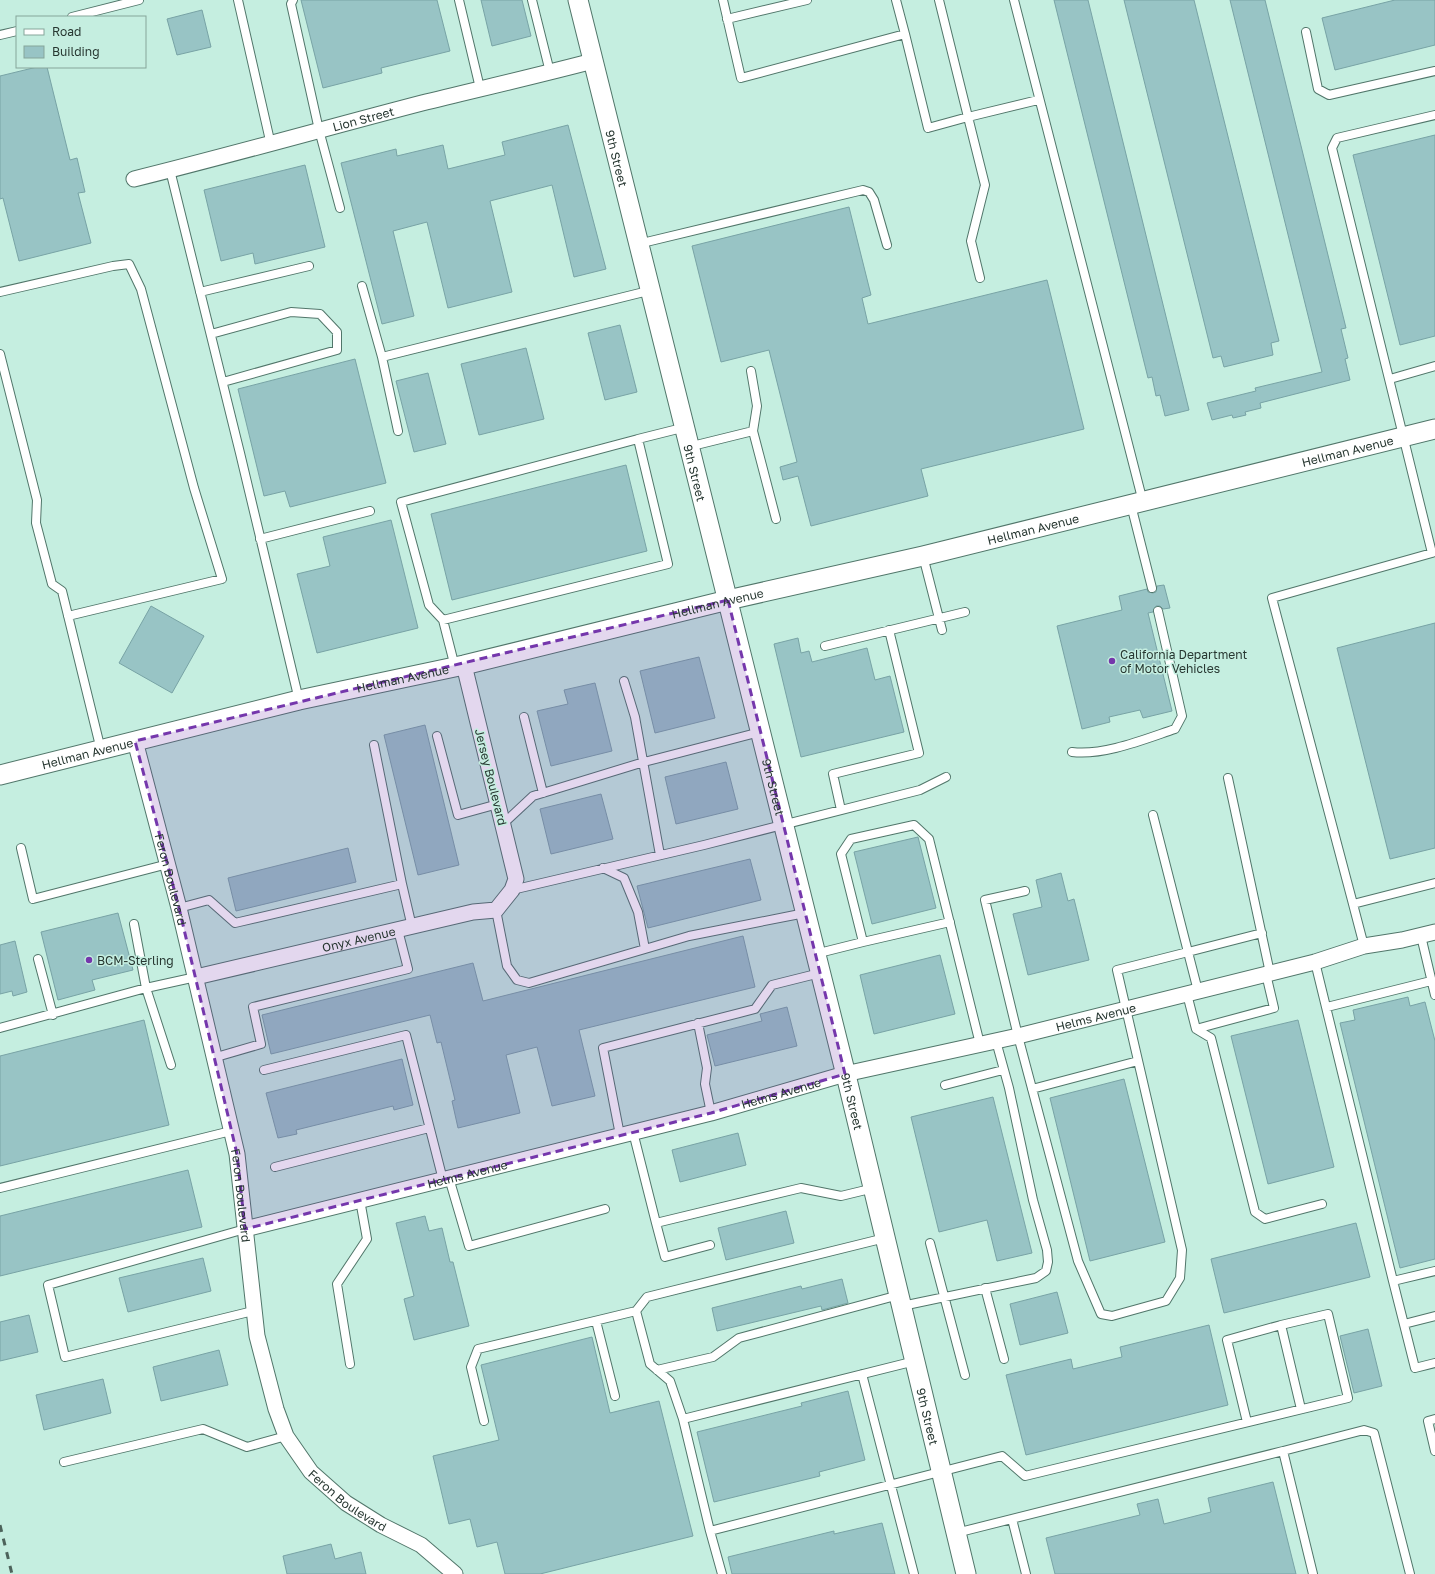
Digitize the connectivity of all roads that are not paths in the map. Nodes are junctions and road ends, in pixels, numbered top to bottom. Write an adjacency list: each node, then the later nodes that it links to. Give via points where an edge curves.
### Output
1 (139, 0): 12 (lane)
2 (238, 0): 26 (lane)
3 (293, 0): 25 (lane, via 291,4)
4 (459, 0): 21 (lane)
5 (532, 0): 20 (lane)
6 (578, 0): 18 (street, 9th Street)
7 (723, 0): 13 (lane)
8 (807, 0): 13 (lane)
9 (896, 0): 16 (lane)
10 (939, 0): 24 (lane)
11 (1014, 0): 22 (lane)
12 (76, 16)
13 (727, 19): 16 (lane, via 741,78)
14 (16, 31): 17 (lane)
15 (1306, 32): 19 (lane, via 1318,89 1329,95)
16 (905, 34): 24 (lane, via 928,128)
17 (0, 35)
18 (593, 61): 20 (street, Lion Street); 30 (street, 9th Street)
19 (1435, 71)
20 (550, 72): 21 (street, Lion Street)
21 (480, 88): 25 (street, Lion Street)
22 (1038, 100): 24 (lane); 52 (lane)
23 (1435, 115): 43 (lane, via 1336,138 1332,148)
24 (968, 117): 33 (lane, via 985,184 971,241)
25 (319, 130): 26 (street, Lion Street); 29 (lane)
26 (271, 145): 27 (street, Lion Street)
27 (170, 170): 28 (street, Lion Street); 37 (lane)
28 (134, 179)
29 (340, 208)
30 (637, 244): 31 (lane, via 863,190 869,192 874,200); 35 (street, 9th Street)
31 (887, 245)
32 (310, 266): 37 (lane)
33 (980, 278)
34 (362, 286): 40 (lane)
35 (648, 291): 40 (lane); 45 (street, 9th Street)
36 (0, 292): 62 (lane, via 129,264 142,289 194,488 222,579)
37 (200, 292): 38 (lane)
38 (211, 334): 44 (lane); 44 (lane, via 291,312 320,314 337,332 337,350)
39 (0, 354): 62 (lane, via 36,500 36,523 52,584 62,591)
40 (382, 357): 47 (lane)
41 (1435, 366): 43 (lane)
42 (751, 371): 48 (lane, via 757,406)
43 (1390, 379): 49 (lane)
44 (223, 382): 55 (lane)
45 (682, 428): 50 (lane); 51 (street, 9th Street)
46 (1435, 429): 49 (street, Hellman Avenue)
47 (398, 431)
48 (753, 431): 51 (lane); 54 (lane)
49 (1404, 437): 52 (street, Hellman Avenue); 56 (lane)
50 (638, 439): 64 (lane, via 668,564); 64 (lane, via 401,502 428,606)
51 (687, 447): 59 (street, 9th Street)
52 (1137, 503): 57 (street, Hellman Avenue); 58 (lane)
53 (370, 511): 55 (lane)
54 (776, 519)
55 (260, 539): 70 (lane)
56 (1433, 553): 96 (lane, via 1272,598)
57 (923, 556): 59 (street, Hellman Avenue); 63 (lane)
58 (1152, 588)
59 (728, 600): 68 (street, Hellman Avenue); 72 (street, 9th Street)
60 (1158, 611): 77 (lane, via 1182,716 1175,729 1086,754)
61 (965, 612): 63 (lane)
62 (68, 616): 76 (lane)
63 (939, 618): 65 (lane); 66 (lane)
64 (444, 620): 68 (lane)
65 (889, 630): 67 (lane); 84 (lane, via 919,753 833,774)
66 (942, 630)
67 (825, 646)
68 (459, 666): 70 (street, Hellman Avenue); 83 (street, Jersey Boulevard)
69 (624, 681): 78 (lane, via 635,716)
70 (299, 700): 74 (street, Hellman Avenue)
71 (524, 717): 82 (lane)
72 (761, 732): 78 (lane); 87 (street, 9th Street)
73 (437, 736): 83 (lane, via 458,815)
74 (135, 741): 76 (street, Hellman Avenue); 90 (street, Feron Boulevard)
75 (374, 745): 93 (lane)
76 (101, 750): 79 (street, Hellman Avenue)
77 (1072, 752)
78 (644, 762): 82 (lane); 89 (lane)
79 (0, 775)
80 (946, 777): 84 (lane, via 920,790)
81 (1228, 778): 103 (lane)
82 (543, 793): 86 (lane, via 533,796)
83 (498, 804): 86 (street, Jersey Boulevard)
84 (841, 810): 87 (lane)
85 (1153, 815): 108 (lane)
86 (503, 824): 94 (street, Jersey Boulevard, via 516,879)
87 (783, 824): 89 (lane); 99 (street, 9th Street)
88 (21, 848): 90 (lane, via 33,900)
89 (660, 855): 91 (lane)
90 (168, 864): 97 (street, Feron Boulevard)
91 (603, 868): 94 (lane); 107 (lane, via 624,878 638,912)
92 (1435, 883): 96 (lane)
93 (402, 884): 97 (lane, via 235,923 209,900); 102 (lane)
94 (512, 890): 98 (street)
95 (1025, 891): 125 (lane, via 985,900)
96 (1353, 904): 106 (lane)
97 (179, 908): 114 (street, Feron Boulevard)
98 (496, 910): 102 (street, Onyx Avenue, via 473,912); 107 (lane, via 507,966 517,980 529,983)
99 (805, 913): 107 (lane, via 689,936); 109 (street, 9th Street)
100 (950, 922): 105 (lane); 105 (lane, via 929,839 914,825 851,839 841,854); 127 (lane)
101 (134, 924): 116 (lane)
102 (405, 928): 114 (street, Onyx Avenue); 128 (lane, via 408,969 253,1006 261,1044)
103 (1262, 933): 108 (lane); 113 (lane)
104 (1428, 934): 106 (street, Helms Avenue); 115 (lane)
105 (863, 942): 109 (lane)
106 (1364, 946): 111 (street, Helms Avenue)
107 (645, 949)
108 (1188, 952): 117 (lane); 120 (lane, via 1117,970)
109 (815, 954): 112 (street, 9th Street)
110 (38, 959): 121 (lane)
111 (1315, 962): 113 (street, Helms Avenue); 119 (lane)
112 (820, 973): 122 (lane, via 772,985 755,1009); 133 (street, 9th Street)
113 (1268, 974): 117 (street, Helms Avenue); 124 (lane, via 1274,1008)
114 (196, 977): 116 (lane); 128 (street, Feron Boulevard)
115 (1431, 981): 118 (lane); 119 (lane)
116 (146, 988): 121 (lane); 130 (lane)
117 (1192, 992): 120 (street, Helms Avenue); 124 (lane)
118 (1435, 995)
119 (1327, 1007): 153 (lane)
120 (1126, 1009): 125 (street, Helms Avenue); 129 (lane)
121 (53, 1014): 123 (lane)
122 (698, 1024): 136 (lane, via 707,1068 705,1084); 139 (lane, via 603,1048)
123 (0, 1028)
124 (1196, 1029): 145 (lane, via 1211,1038 1255,1212 1265,1219)
125 (1018, 1036): 126 (street, Helms Avenue); 135 (lane)
126 (996, 1041): 127 (street, Helms Avenue); 132 (lane)
127 (980, 1044): 133 (street, Helms Avenue)
128 (213, 1058): 138 (street, Feron Boulevard)
129 (1138, 1061): 135 (lane); 135 (lane, via 1182,1250 1180,1278 1166,1301 1112,1316 1100,1314 1078,1261)
130 (171, 1065)
131 (264, 1070): 137 (lane, via 406,1035)
132 (1003, 1070): 134 (lane); 154 (lane, via 1048,1262 1046,1271 1036,1278)
133 (845, 1074): 136 (street, Helms Avenue); 143 (street, 9th Street)
134 (945, 1085)
135 (1032, 1089)
136 (711, 1113): 139 (street, Helms Avenue)
137 (429, 1128): 140 (lane); 141 (lane)
138 (231, 1131): 142 (lane); 148 (street, Feron Boulevard)
139 (626, 1134): 141 (street, Helms Avenue); 147 (lane)
140 (275, 1167)
141 (446, 1179): 144 (street, Helms Avenue); 146 (lane, via 469,1246)
142 (0, 1188)
143 (874, 1188): 147 (lane, via 841,1196 802,1188); 149 (street, 9th Street)
144 (360, 1200): 148 (street, Helms Avenue); 166 (lane, via 367,1239 337,1284)
145 (1322, 1204)
146 (605, 1209)
147 (656, 1223): 151 (lane, via 665,1257)
148 (245, 1229): 157 (street, Feron Boulevard); 157 (lane, via 48,1285 65,1357)
149 (885, 1238): 156 (street, 9th Street); 158 (lane, via 647,1297)
150 (930, 1243): 155 (lane)
151 (710, 1246)
152 (1435, 1271): 153 (lane)
153 (1393, 1281): 161 (lane)
154 (985, 1288): 155 (lane); 163 (lane)
155 (945, 1296): 156 (lane); 169 (lane)
156 (901, 1300): 164 (street, 9th Street); 167 (lane, via 739,1338 712,1357)
157 (253, 1311): 176 (street, Feron Boulevard, via 256,1336)
158 (636, 1311): 160 (lane); 167 (lane, via 650,1364)
159 (1435, 1316): 161 (lane)
160 (596, 1321): 170 (lane); 174 (lane, via 478,1348 471,1367)
161 (1404, 1324): 165 (lane, via 1415,1368)
162 (1281, 1325): 171 (lane); 171 (lane, via 1328,1314 1348,1398); 175 (lane, via 1227,1340)
163 (1004, 1359)
164 (915, 1361): 168 (lane); 180 (street, 9th Street)
165 (1435, 1363)
166 (350, 1364)
167 (658, 1370): 173 (lane, via 670,1381)
168 (862, 1374): 173 (lane); 181 (lane)
169 (965, 1375)
170 (615, 1396)
171 (1301, 1409): 175 (lane)
172 (1435, 1419): 177 (lane, via 1428,1421)
173 (683, 1420): 183 (lane)
174 (484, 1421)
175 (1247, 1422): 180 (lane, via 1026,1476 1002,1456)
176 (286, 1436): 179 (lane, via 248,1447 203,1429); 185 (street, Feron Boulevard, via 310,1472 346,1503 381,1525 421,1545)
177 (1435, 1450)
178 (1283, 1451): 182 (lane); 190 (lane); 191 (lane, via 1364,1430 1374,1433)
179 (64, 1462)
180 (941, 1471): 181 (lane); 184 (street, 9th Street)
181 (891, 1484): 183 (lane); 187 (lane)
182 (1012, 1519): 184 (lane); 189 (lane)
183 (710, 1531): 186 (lane)
184 (956, 1533): 188 (street, 9th Street)
185 (455, 1574)
186 (722, 1574)
187 (914, 1574)
188 (966, 1574)
189 (1026, 1574)
190 (1313, 1574)
191 (1410, 1574)

